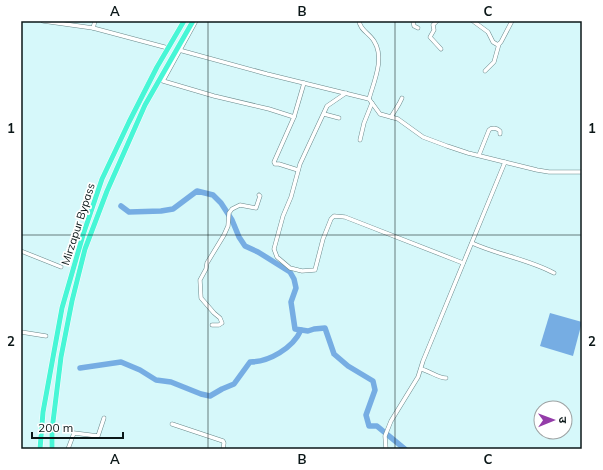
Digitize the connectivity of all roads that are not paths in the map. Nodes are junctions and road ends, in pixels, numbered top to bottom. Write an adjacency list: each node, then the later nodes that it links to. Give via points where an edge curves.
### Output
1 (43, 21): 11 (street)
2 (95, 21): 11 (street)
3 (184, 21): 14 (highway, Mirzapur Bypass)
4 (193, 21): 47 (highway, via 144,105 85,249 61,357)
5 (196, 21): 16 (street)
6 (359, 21): 21 (street, via 378,51 378,68)
7 (413, 21): 12 (street, via 414,26)
8 (437, 21): 15 (street, via 433,25 434,30 430,37)
9 (473, 21): 13 (street, via 488,32 494,44)
10 (512, 21): 13 (street)
11 (92, 28): 14 (street)
12 (418, 28)
13 (499, 44): 17 (street, via 494,62)
14 (168, 48): 46 (highway, Mirzapur Bypass, via 102,179 62,308 43,412)
15 (441, 49)
16 (179, 50): 18 (street); 24 (street, via 163,81)
17 (485, 71)
18 (304, 83): 19 (street); 24 (street)
19 (346, 93): 21 (street); 23 (street, via 329,104)
20 (402, 98): 25 (street)
21 (369, 99): 22 (street)
22 (372, 103): 25 (street, via 380,114); 28 (street, via 365,118)
23 (324, 114): 26 (street); 31 (street)
24 (294, 117): 31 (street, via 274,163)
25 (391, 117): 29 (street, via 428,139)
26 (339, 118)
27 (500, 134): 29 (street, via 497,129 489,130)
28 (360, 140)
29 (479, 156): 30 (street)
30 (505, 162): 32 (street, via 549,172); 34 (street)
31 (298, 170): 36 (street, via 274,249 277,257 287,266 300,270 315,270 323,239 331,219 337,215)
32 (582, 172)
33 (259, 195): 39 (street, via 256,208 240,205 229,213 228,226 200,280 201,298 222,323)
34 (472, 243): 36 (street); 38 (street, via 541,266)
35 (21, 251): 37 (street)
36 (463, 263): 42 (street)
37 (61, 267)
38 (554, 273)
39 (212, 325)
40 (21, 332): 41 (street)
41 (46, 336)
42 (422, 369): 43 (street); 50 (street, via 393,417 386,434)
43 (446, 378)
44 (104, 418): 48 (street, via 98,436 74,433)
45 (172, 424): 49 (street, via 223,441)
46 (40, 449)
47 (52, 449)
48 (68, 449)
49 (223, 449)
50 (386, 449)

